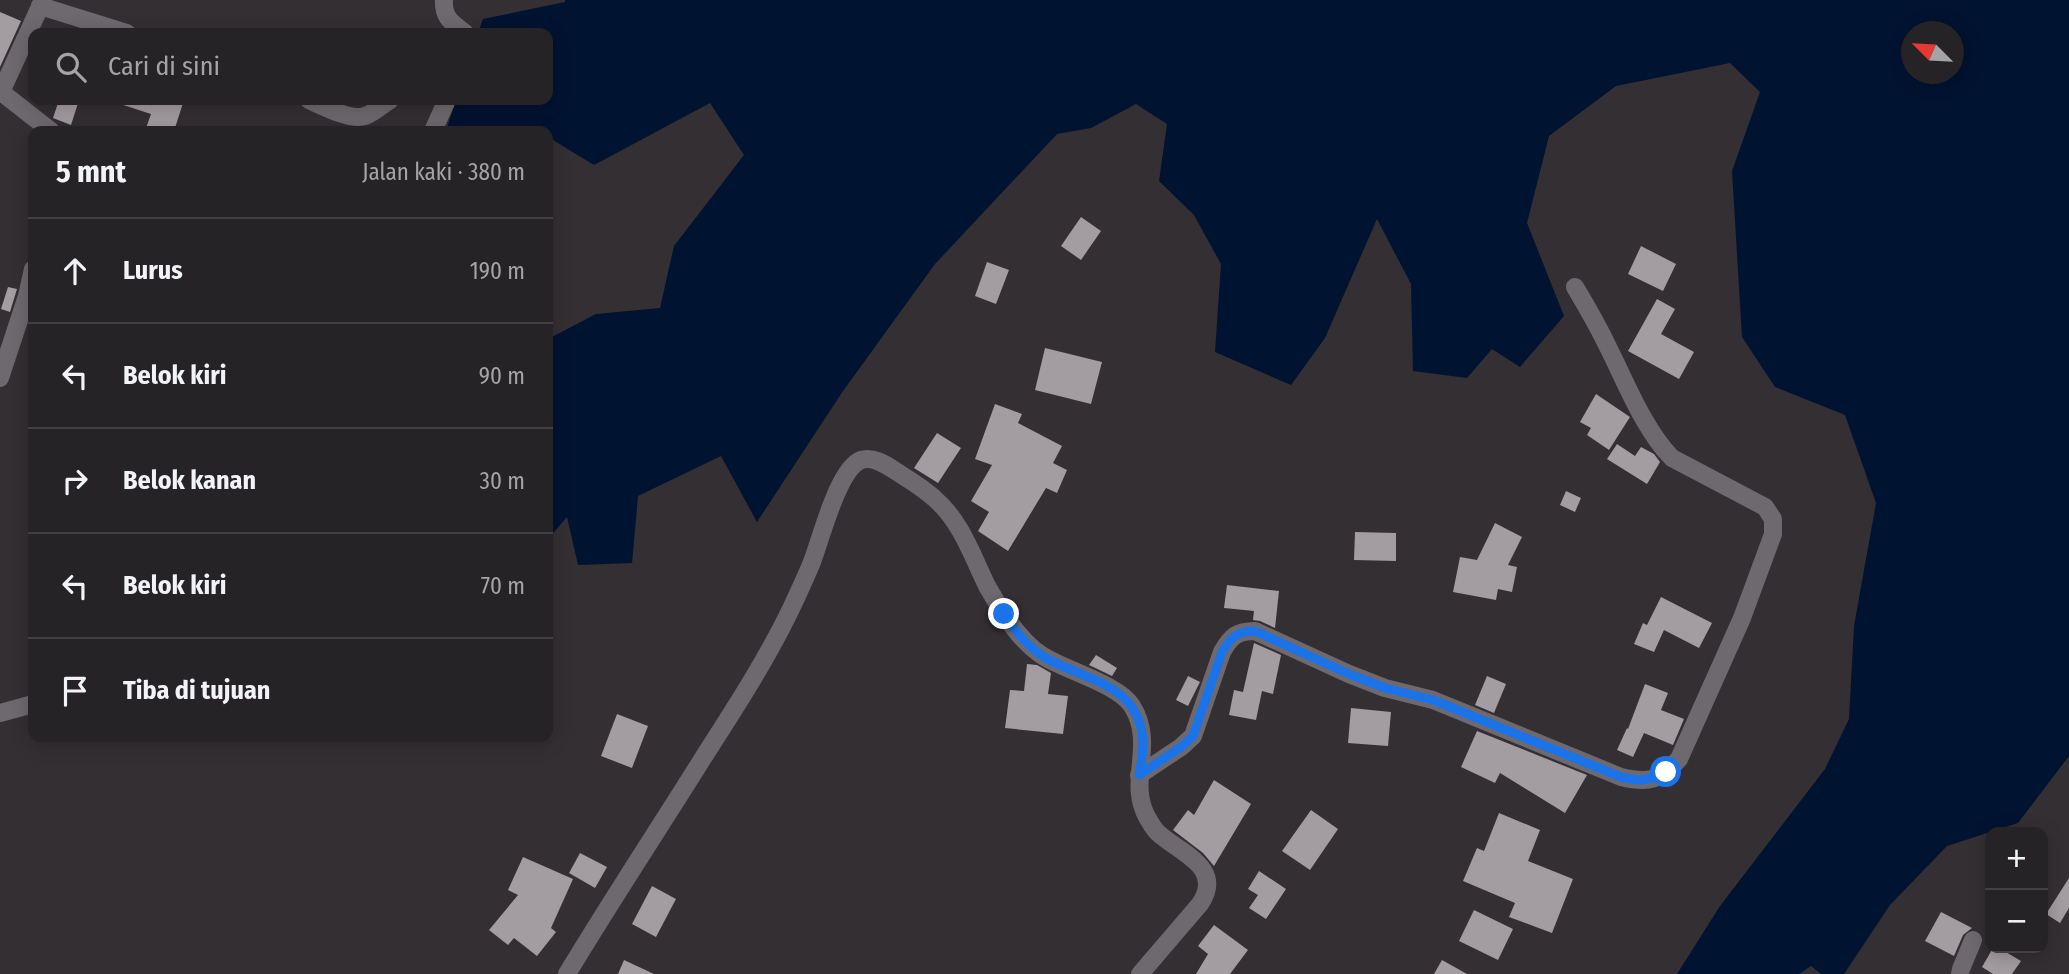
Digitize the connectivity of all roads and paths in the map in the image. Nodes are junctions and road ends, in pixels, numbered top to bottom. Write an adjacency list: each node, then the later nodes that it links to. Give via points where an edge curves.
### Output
1 (444, 0): 5 (street, via 443,11)
2 (41, 3): 3 (street); 4 (street)
3 (29, 28)
4 (113, 28)
5 (459, 28)
6 (28, 31): 7 (street)
7 (0, 91): 11 (street)
8 (320, 105): 9 (street, via 356,117)
9 (382, 105)
10 (445, 105): 12 (street)
11 (45, 126)
12 (435, 126)
13 (1575, 287): 18 (street, via 1662,449 1765,507 1773,519 1773,534 1742,618 1679,759 1652,779 1621,777 1433,700 1349,674 1255,631 1241,631 1222,652 1193,736)
14 (28, 292): 15 (street)
15 (0, 378)
16 (28, 705): 17 (street)
17 (0, 712)
18 (1139, 775): 20 (street, via 1142,730 1131,705 1119,692 1044,657 1029,645 1004,614 963,535 935,499 887,466 862,459 838,488 785,623 753,680); 21 (street, via 1140,805 1149,821 1201,865 1207,879 1207,894)
19 (1973, 940): 22 (street)
20 (567, 974)
21 (1140, 974)
22 (1960, 974)

